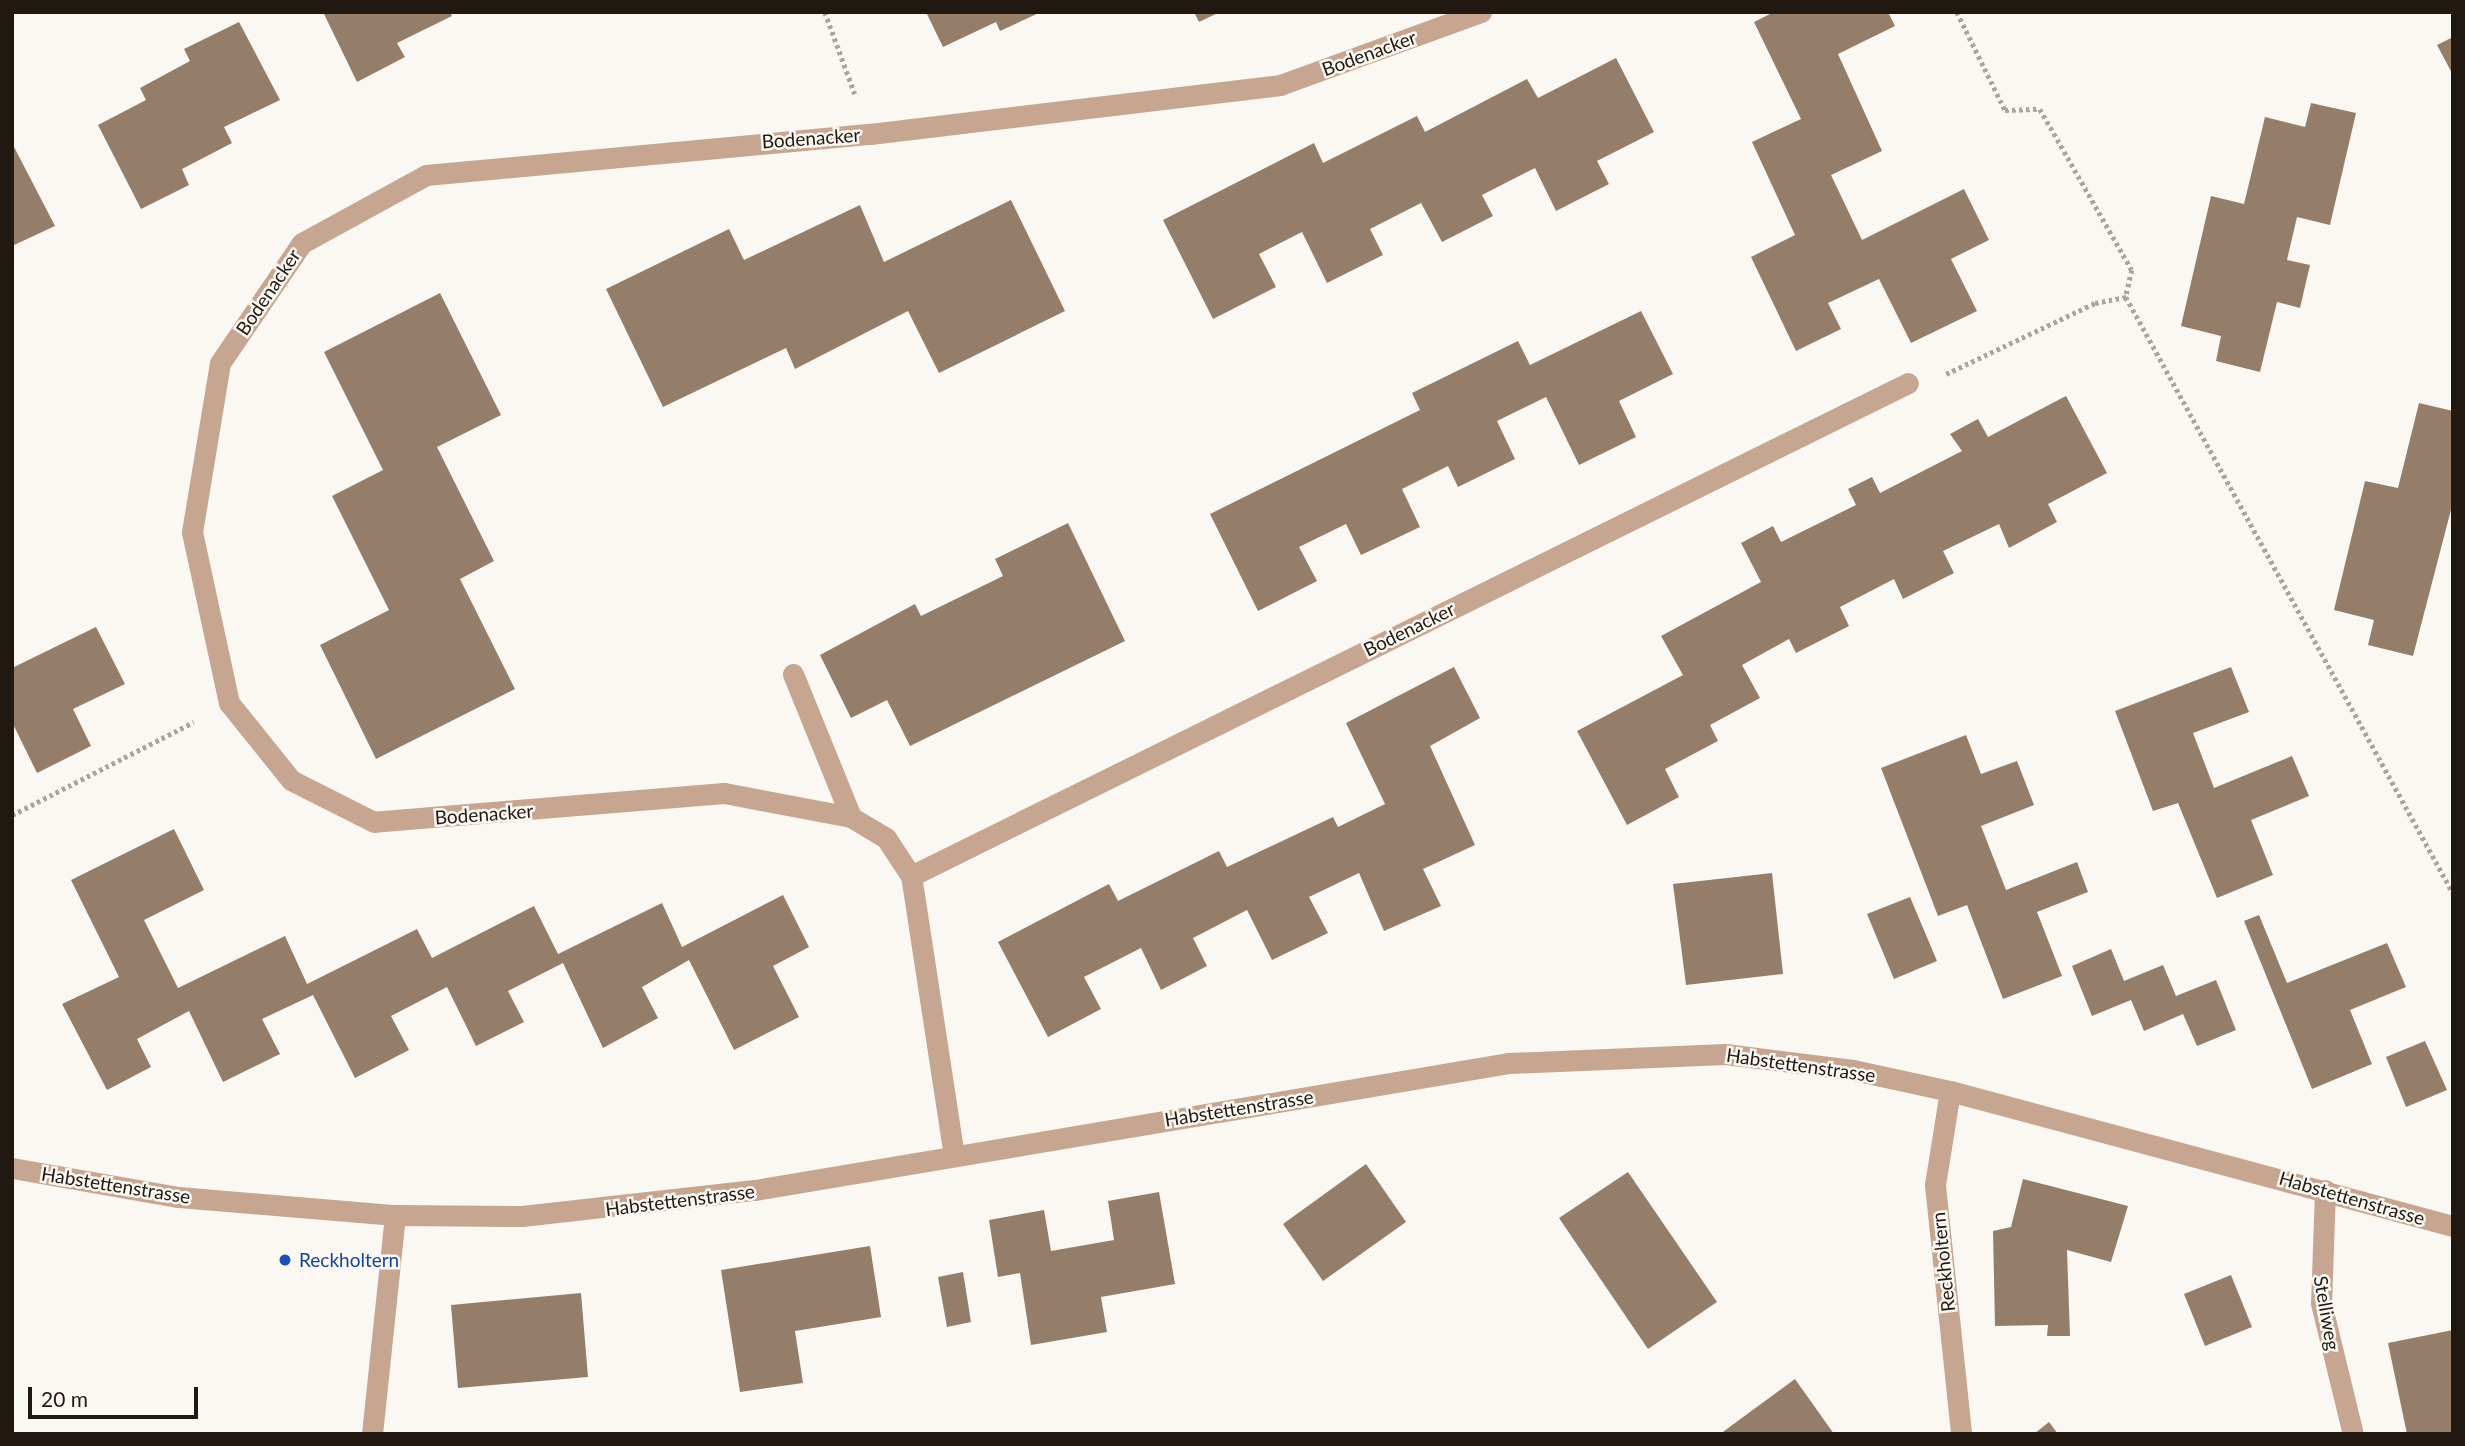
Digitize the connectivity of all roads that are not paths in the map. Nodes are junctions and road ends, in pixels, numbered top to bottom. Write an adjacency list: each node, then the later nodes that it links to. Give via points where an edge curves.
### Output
1 (1481, 12): 4 (street, Bodenacker, via 1280,85 870,134 426,175 302,243 220,363 192,531 229,704 291,780 374,822 724,793)
2 (1908, 383): 5 (street, Bodenacker)
3 (793, 674): 4 (street)
4 (852, 817): 5 (street, Bodenacker, via 886,838)
5 (911, 876): 7 (street, Bodenacker)
6 (1950, 1091): 7 (street, Habstettenstrasse, via 1853,1070 1725,1054 1586,1055); 9 (street, Habstettenstrasse); 13 (street, Reckholtern, via 1936,1185)
7 (954, 1156): 10 (street, Habstettenstrasse, via 636,1208)
8 (12, 1168): 10 (street, Habstettenstrasse, via 179,1197)
9 (2325, 1190): 11 (street, Habstettenstrasse); 14 (street, Stelliweg, via 2321,1303)
10 (396, 1215): 12 (street)
11 (2453, 1226)
12 (372, 1434)
13 (1961, 1434)
14 (2353, 1434)

